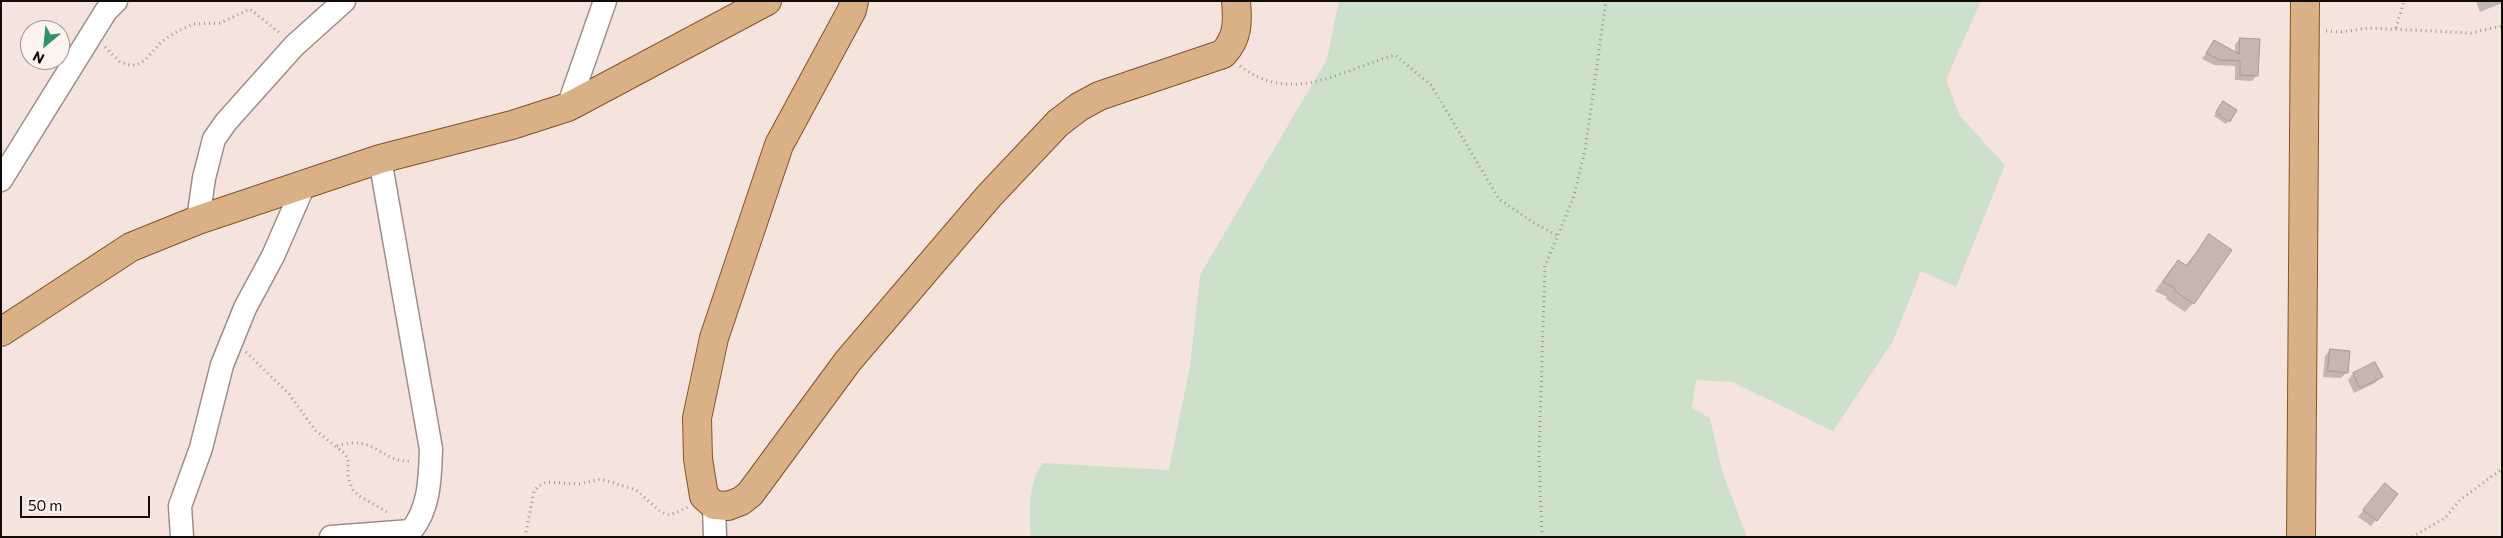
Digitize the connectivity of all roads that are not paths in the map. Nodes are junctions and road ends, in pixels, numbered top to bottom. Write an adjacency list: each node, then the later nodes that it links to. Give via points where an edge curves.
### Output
1 (116, 1): 10 (street, via 106,11)
2 (344, 1): 12 (street, via 294,46 214,139)
3 (605, 1): 8 (street)
4 (767, 1): 8 (main road)
5 (854, 1): 14 (main road, via 779,145 714,338 697,418 698,459)
6 (1236, 1): 14 (main road, via 1238,25 1232,44 1223,54 1099,96 1058,123 989,196 848,361 750,494 728,506)
7 (2305, 1): 18 (main road)
8 (568, 107): 9 (main road)
9 (380, 159): 11 (main road); 16 (street, via 430,456 430,477 425,504 412,531)
10 (1, 180)
11 (304, 185): 12 (main road); 15 (street, via 273,256 245,308 222,365 201,448 180,506)
12 (198, 220): 13 (main road, via 131,247)
13 (1, 332)
14 (709, 500): 17 (street)
15 (182, 537)
16 (331, 537)
17 (714, 537)
18 (2301, 537)

